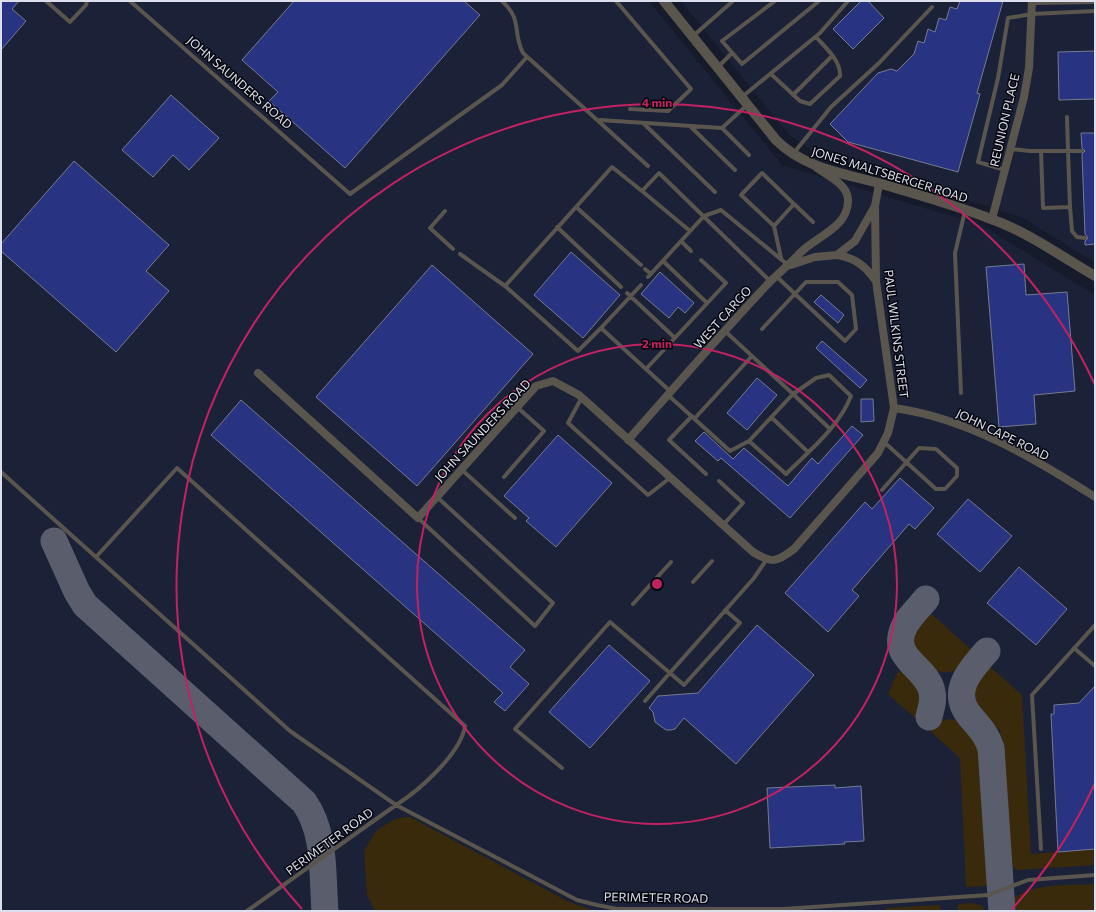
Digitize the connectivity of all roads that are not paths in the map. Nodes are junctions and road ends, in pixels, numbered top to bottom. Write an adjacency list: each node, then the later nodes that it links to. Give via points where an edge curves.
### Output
1 (46, 1): 2 (lane, via 70,22)
2 (87, 1)
3 (130, 1): 20 (lane, JOHN SAUNDERS ROAD, via 350,194 502,85)
4 (502, 1): 20 (lane, via 511,9 519,45)
5 (616, 1): 25 (lane, via 691,89 668,111)
6 (664, 1): 16 (street, JONES MALTSBERGER ROAD)
7 (733, 1): 16 (lane)
8 (775, 1): 18 (lane, via 722,41)
9 (820, 1): 18 (lane, via 742,64)
10 (848, 1): 17 (lane)
11 (1032, 2): 12 (lane); 15 (street, REUNION PLACE)
12 (1095, 2): 14 (lane)
13 (932, 7): 35 (lane, via 879,63 831,107)
14 (1095, 11): 15 (lane)
15 (1032, 14): 31 (street, REUNION PLACE, via 1029,68); 40 (lane, via 1008,18 998,78 978,162)
16 (692, 36): 21 (street, JONES MALTSBERGER ROAD)
17 (816, 37): 19 (lane); 22 (lane)
18 (732, 53): 21 (lane)
19 (832, 56): 23 (lane); 23 (lane, via 841,69 840,76 810,104 800,101)
20 (527, 57): 27 (lane)
21 (717, 67): 24 (street, JONES MALTSBERGER ROAD)
22 (771, 74): 23 (lane); 24 (lane)
23 (793, 95)
24 (744, 101): 30 (lane); 35 (street, JONES MALTSBERGER ROAD, via 776,140)
25 (630, 109)
26 (1068, 117): 33 (lane)
27 (599, 120): 28 (lane); 37 (lane)
28 (642, 123): 29 (lane); 43 (lane)
29 (690, 126): 30 (lane); 39 (lane)
30 (722, 128): 36 (lane)
31 (1010, 149): 32 (lane); 40 (street, REUNION PLACE)
32 (1041, 151): 33 (lane); 47 (lane, via 1043,208)
33 (1068, 151): 34 (lane); 47 (lane)
34 (1082, 151)
35 (792, 154): 38 (street, JONES MALTSBERGER ROAD)
36 (749, 155)
37 (648, 166)
38 (813, 166): 41 (street, JONES MALTSBERGER ROAD); 66 (street, WEST CARGO, via 839,183 846,192 848,199 845,214 830,232 802,251)
39 (735, 170)
40 (1005, 170): 51 (street, REUNION PLACE)
41 (879, 184): 45 (street, PAUL WILKINS STREET); 49 (street, JONES MALTSBERGER ROAD)
42 (642, 191): 46 (lane, via 612,167); 50 (lane, via 659,174); 55 (lane)
43 (715, 192)
44 (794, 204): 52 (lane); 53 (lane); 53 (lane, via 762,173 741,195)
45 (875, 206): 61 (street, via 855,241); 70 (street, PAUL WILKINS STREET)
46 (576, 207): 54 (lane); 65 (lane)
47 (1070, 207): 56 (lane, via 1072,231 1077,237)
48 (445, 211): 58 (lane, via 430,228)
49 (965, 211): 51 (street, JONES MALTSBERGER ROAD); 84 (lane, via 955,253)
50 (704, 216): 55 (lane); 62 (lane, via 721,210); 69 (lane)
51 (992, 219): 68 (street, JONES MALTSBERGER ROAD)
52 (814, 222)
53 (774, 226): 62 (lane)
54 (557, 227): 72 (lane); 73 (lane)
55 (690, 231): 57 (lane)
56 (1085, 238)
57 (681, 241): 59 (lane); 64 (lane)
58 (453, 249)
59 (691, 251)
60 (460, 254): 72 (lane)
61 (837, 255): 66 (street, WEST CARGO, via 815,256); 70 (street, WEST CARGO, via 849,256 858,261)
62 (781, 259): 66 (lane)
63 (702, 260): 76 (lane, via 726,283)
64 (663, 261): 67 (lane, via 650,276); 76 (lane)
65 (641, 265)
66 (789, 265): 69 (street, WEST CARGO)
67 (645, 269)
68 (1095, 276)
69 (773, 279): 75 (lane); 79 (street, WEST CARGO)
70 (876, 281): 89 (street, PAUL WILKINS STREET)
71 (641, 285): 74 (lane)
72 (505, 286): 77 (lane, via 578,351)
73 (621, 287)
74 (629, 294): 77 (lane); 80 (lane)
75 (795, 294): 75 (lane, via 845,341 856,329 852,295 838,282 806,282); 78 (lane)
76 (707, 303): 80 (lane)
77 (601, 328): 82 (lane)
78 (762, 329)
79 (725, 331): 81 (lane); 85 (street, WEST CARGO)
80 (675, 338): 82 (lane)
81 (752, 356): 86 (lane); 90 (lane)
82 (646, 369): 85 (lane)
83 (258, 373): 107 (street)
84 (961, 393)
85 (670, 394): 90 (lane); 93 (street, WEST CARGO)
86 (793, 394): 91 (lane); 92 (lane); 92 (lane, via 816,378 829,376 851,396 844,412)
87 (582, 397): 88 (street, JOHN SAUNDERS ROAD, via 553,381 536,386); 93 (street, JOHN SAUNDERS ROAD); 102 (lane, via 568,423 648,495)
88 (517, 407): 98 (street, JOHN SAUNDERS ROAD); 101 (lane, via 544,431)
89 (894, 408): 95 (street, PAUL WILKINS STREET); 106 (street, JOHN CAPE ROAD, via 919,411 957,423 1018,452)
90 (693, 417): 94 (lane, via 730,451); 100 (lane, via 669,440)
91 (771, 417): 94 (lane); 96 (lane)
92 (829, 428): 96 (lane)
93 (628, 440): 102 (street, JOHN SAUNDERS ROAD)
94 (749, 441): 96 (lane, via 786,474)
95 (884, 441): 97 (lane); 111 (street, PAUL WILKINS STREET, via 878,453 794,549 781,559)
96 (808, 452)
97 (907, 462): 97 (lane, via 936,489 945,489 957,476 957,468 936,449 919,448); 104 (lane)
98 (462, 469): 105 (street, JOHN SAUNDERS ROAD); 108 (lane)
99 (1, 472): 110 (lane)
100 (706, 474)
101 (504, 477)
102 (670, 478): 109 (street, JOHN SAUNDERS ROAD)
103 (719, 481): 109 (lane, via 743,504)
104 (882, 490)
105 (437, 497): 107 (street, JOHN SAUNDERS ROAD); 107 (lane, via 553,603 535,626)
106 (1095, 497)
107 (418, 518)
108 (515, 518)
109 (722, 525): 111 (street, JOHN SAUNDERS ROAD, via 753,552)
110 (96, 556): 123 (lane, via 290,730); 123 (lane, via 177,468 465,726 464,736 456,748 421,788)
111 (770, 560): 116 (lane)
112 (712, 561): 114 (lane)
113 (671, 562): 115 (lane)
114 (693, 582)
115 (633, 604)
116 (725, 610): 120 (lane); 120 (lane, via 740,623 684,685)
117 (1094, 627): 118 (lane)
118 (1074, 648): 119 (lane); 124 (lane, via 1032,695)
119 (1095, 666)
120 (669, 673): 121 (lane); 122 (lane, via 610,622 516,729)
121 (644, 700)
122 (562, 768)
123 (396, 804): 125 (lane, PERIMETER ROAD, via 577,900 618,909 784,909 988,895 1028,880); 126 (lane, PERIMETER ROAD)
124 (1041, 849)
125 (1095, 875)
126 (247, 911)

